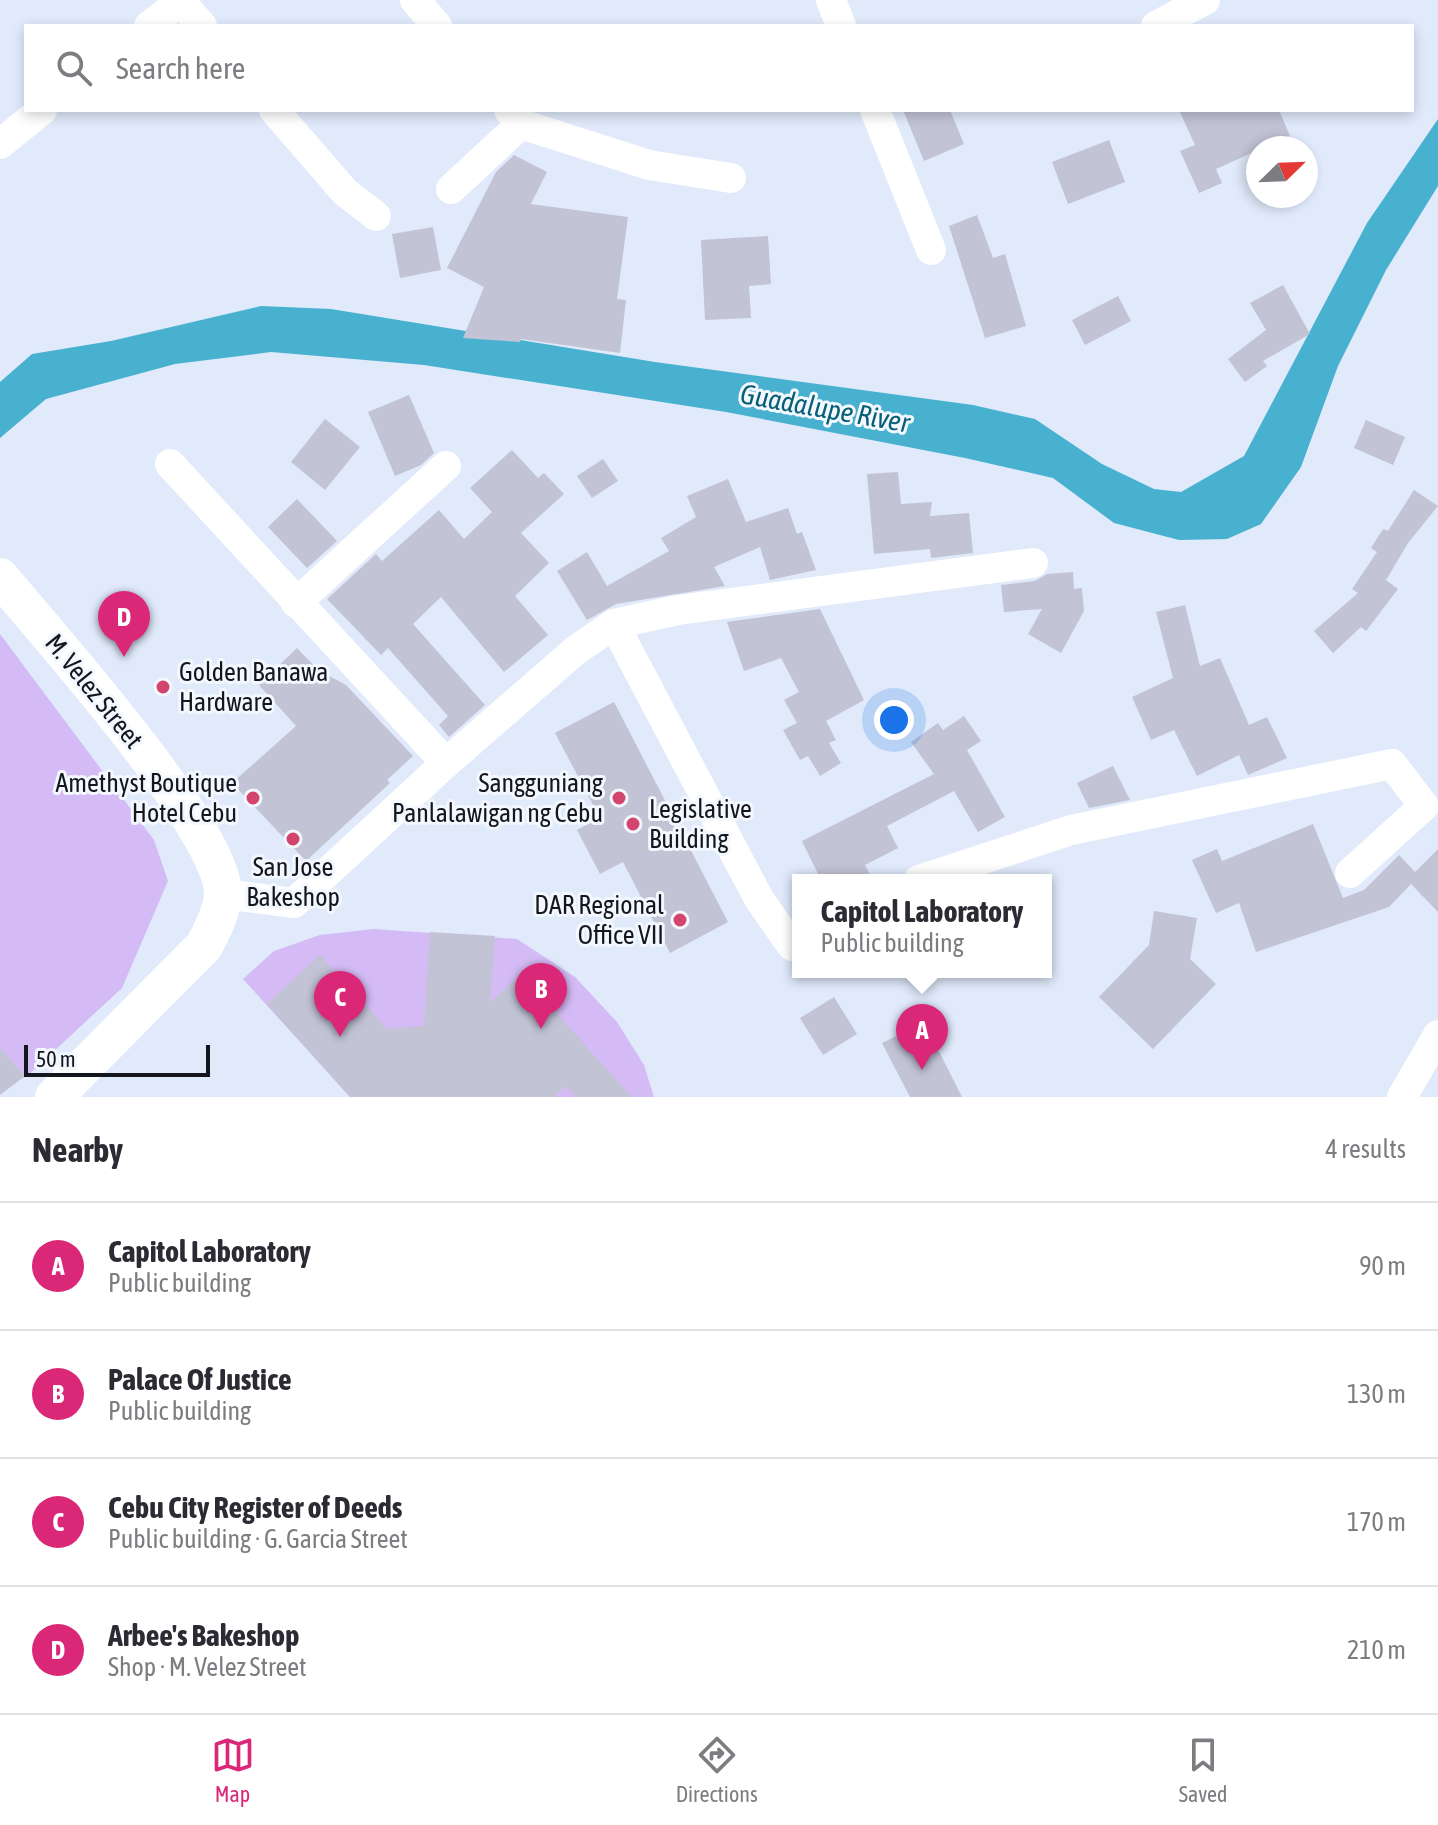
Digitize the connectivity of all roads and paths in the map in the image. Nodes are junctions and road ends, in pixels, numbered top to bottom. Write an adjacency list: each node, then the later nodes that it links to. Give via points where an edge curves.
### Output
1 (415, 0): 7 (street)
2 (831, 0): 8 (street)
3 (1205, 0): 9 (street)
4 (182, 1): 5 (street); 6 (street)
5 (152, 24)
6 (200, 24)
7 (435, 24)
8 (840, 24)
9 (1160, 24)
10 (40, 112): 14 (street)
11 (276, 112): 17 (street, via 345,192)
12 (876, 112): 18 (street)
13 (515, 117): 15 (street, via 649,165); 16 (street)
14 (0, 144)
15 (731, 178)
16 (451, 189)
17 (376, 216)
18 (931, 250)
19 (170, 464): 23 (street)
20 (446, 466): 23 (street)
21 (1033, 563): 24 (street, via 678,610)
22 (0, 577): 28 (main road, M. Velez Street, via 141,747 206,846)
23 (296, 603): 25 (street)
24 (614, 624): 25 (street, via 576,650); 29 (street, via 759,899)
25 (446, 763): 28 (street, via 294,903)
26 (1350, 873): 27 (street, via 1424,806 1392,764 1071,830)
27 (937, 874)
28 (223, 894): 31 (main road, via 204,946)
29 (792, 946)
30 (1438, 1035): 32 (street)
31 (54, 1097)
32 (1402, 1097)

